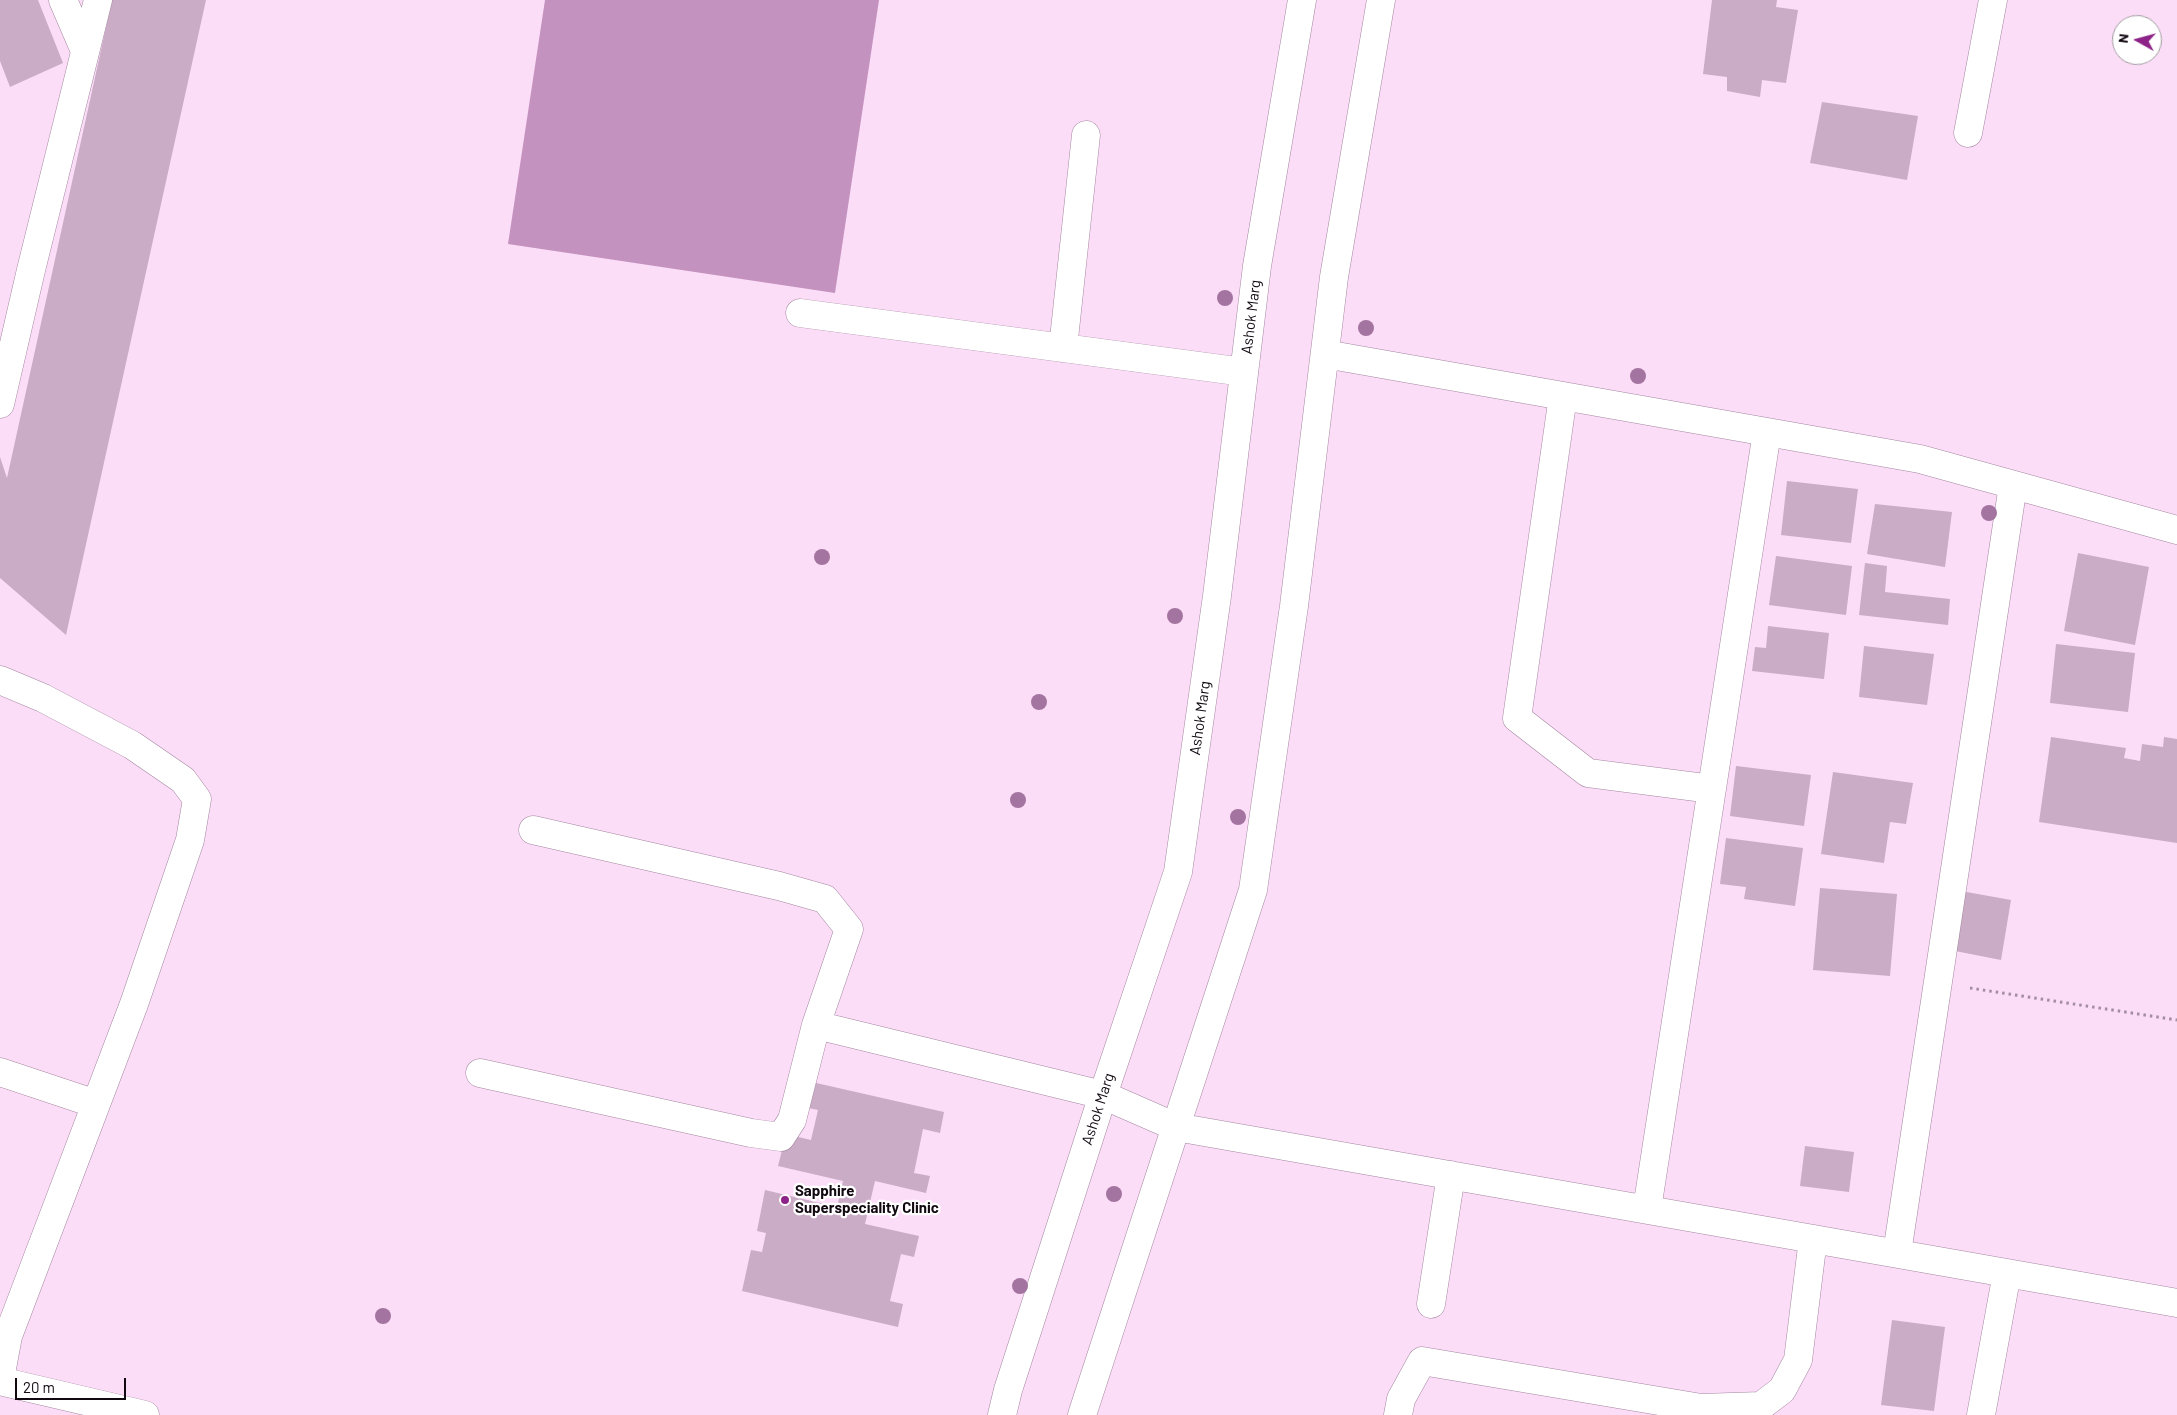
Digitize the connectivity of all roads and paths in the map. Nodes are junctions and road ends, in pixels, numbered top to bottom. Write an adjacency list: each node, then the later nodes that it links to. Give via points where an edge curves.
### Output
1 (63, 0): 6 (street)
2 (98, 0): 6 (street)
3 (1302, 0): 14 (street, Ashok Marg, via 1257,266)
4 (1381, 0): 13 (street, via 1334,277)
5 (1993, 0): 7 (street)
6 (85, 51): 11 (street)
7 (1968, 133)
8 (1086, 135): 12 (street)
9 (0, 310): 11 (street)
10 (800, 313): 12 (street)
11 (14, 344): 16 (street)
12 (1063, 348): 14 (street)
13 (1325, 354): 15 (street); 30 (street, via 1294,606 1253,890)
14 (1244, 372): 28 (street, Ashok Marg, via 1217,596 1178,872)
15 (1563, 396): 17 (street); 21 (street, via 1517,718 1588,773)
16 (0, 404)
17 (1767, 432): 18 (street, via 1920,459); 21 (street)
18 (2013, 485): 19 (street); 23 (street)
19 (2177, 530)
20 (0, 680): 29 (street, via 43,698 132,745 183,780 197,799 190,840)
21 (1712, 788): 32 (street)
22 (533, 830): 25 (street, via 825,899 849,929)
23 (1937, 983): 24 (path); 34 (street)
24 (2177, 1020)
25 (816, 1025): 27 (street, via 792,1120 781,1137); 28 (street)
26 (0, 1072): 29 (street)
27 (480, 1073)
28 (1103, 1095): 30 (street); 41 (street, Ashok Marg)
29 (96, 1104): 38 (street)
30 (1176, 1127): 31 (street); 42 (street)
31 (1451, 1175): 32 (street); 37 (street)
32 (1647, 1209): 33 (street)
33 (1813, 1239): 34 (street); 43 (street, via 1798,1360 1782,1390 1761,1406 1701,1408 1422,1361)
34 (1896, 1254): 35 (street)
35 (2007, 1273): 36 (street); 44 (street)
36 (2177, 1303)
37 (1431, 1304)
38 (4, 1335): 39 (street)
39 (0, 1380): 40 (street)
40 (145, 1415)
41 (1002, 1415)
42 (1082, 1415)
43 (1398, 1415)
44 (1981, 1415)

